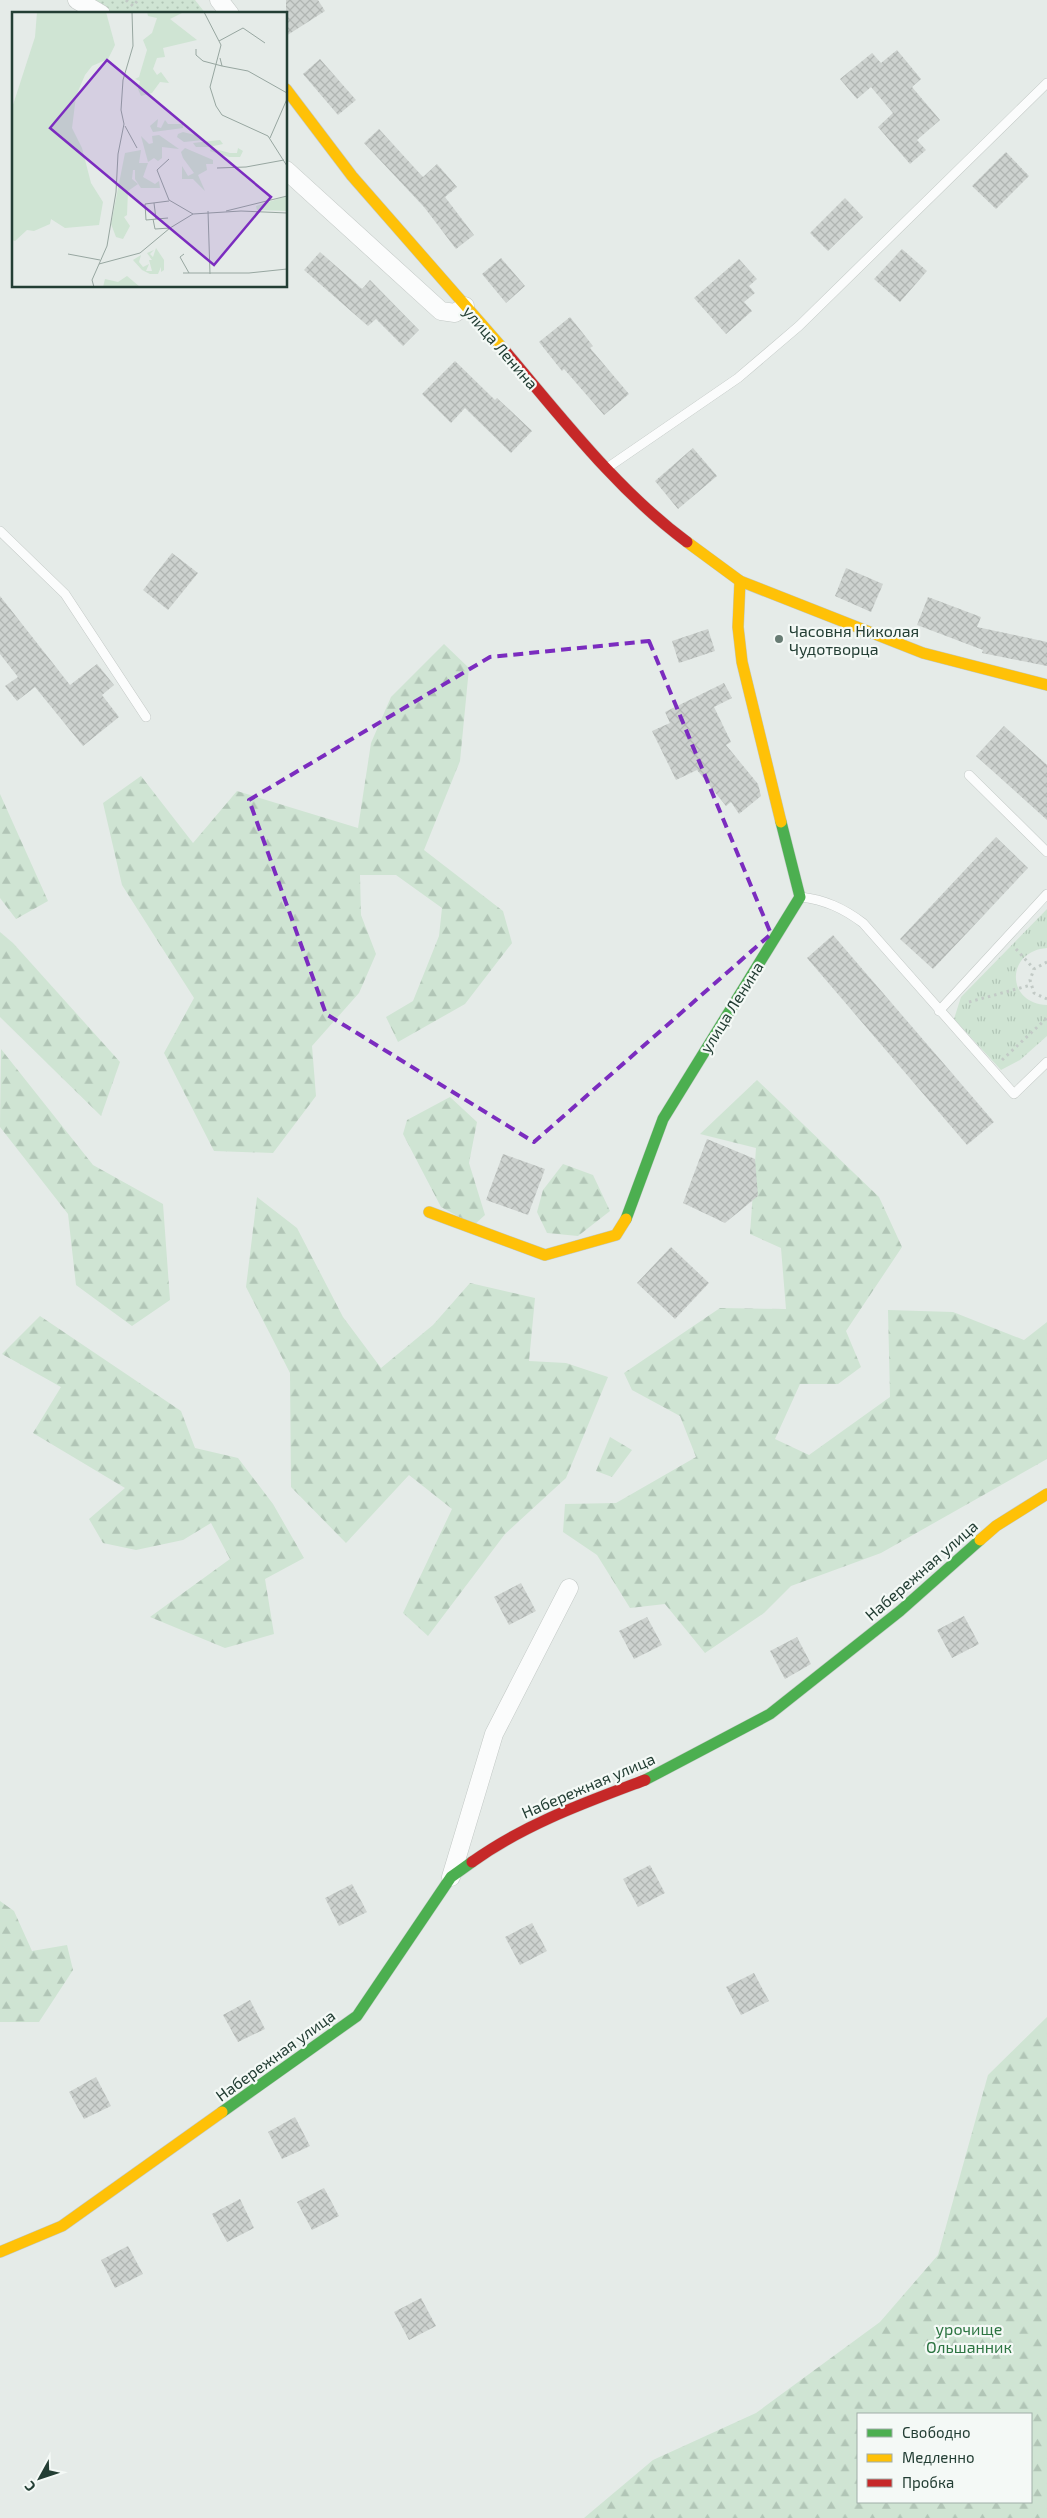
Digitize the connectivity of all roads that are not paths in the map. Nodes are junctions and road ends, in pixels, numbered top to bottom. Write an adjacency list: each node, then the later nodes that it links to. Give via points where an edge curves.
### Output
1 (77, 0): 3 (street)
2 (219, 0): 4 (street)
3 (98, 12)
4 (228, 12)
5 (1047, 83): 9 (lane, via 799,326 738,378)
6 (288, 92): 8 (street, улица Ленина, via 352,176)
7 (288, 172): 8 (street, via 441,311 455,313)
8 (465, 306): 9 (street, улица Ленина)
9 (607, 468): 11 (street, улица Ленина, via 668,528)
10 (0, 531): 13 (lane, via 65,594)
11 (740, 580): 12 (street, улица Ленина, via 923,653); 17 (street, via 738,627 742,662)
12 (1045, 688)
13 (146, 718)
14 (969, 775): 15 (lane)
15 (1047, 852)
16 (1047, 894): 18 (lane)
17 (800, 897): 18 (lane, via 837,906 863,922); 20 (street, улица Ленина, via 663,1119 625,1223 616,1235 545,1255)
18 (939, 1010): 19 (lane, via 1014,1094)
19 (1047, 1062)
20 (429, 1212)
21 (1047, 1494): 23 (street, Набережная улица, via 996,1526 900,1611 770,1714 657,1775 553,1815 499,1843)
22 (569, 1588): 23 (street, via 494,1734)
23 (451, 1877): 24 (street, Набережная улица, via 357,2016 62,2226)
24 (0, 2252)

